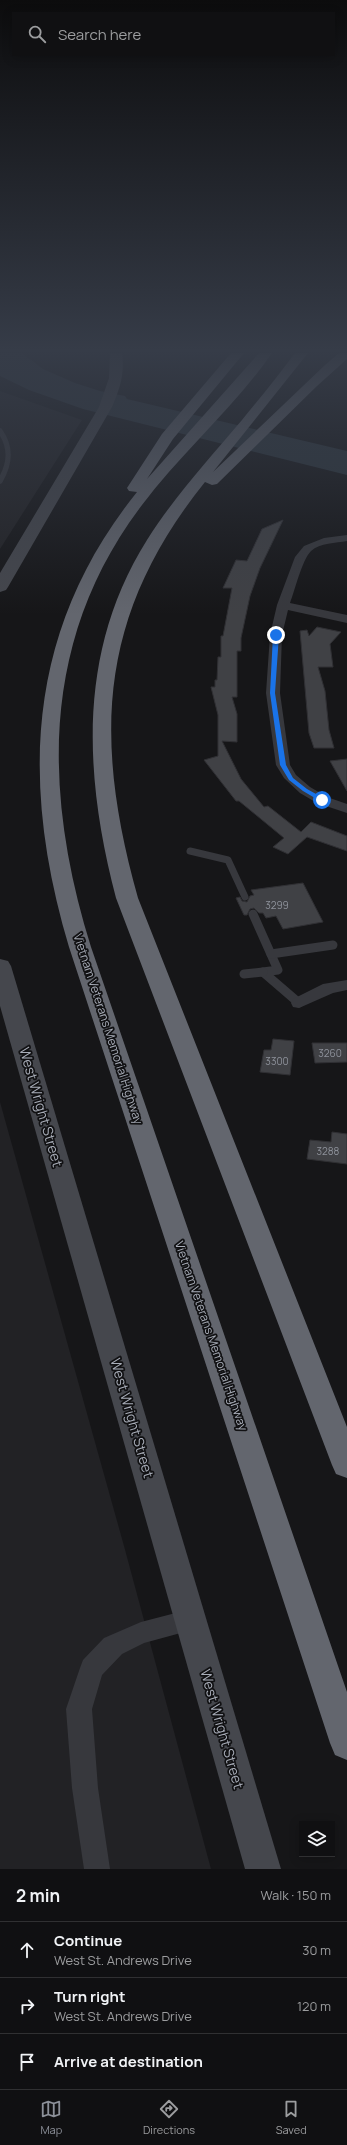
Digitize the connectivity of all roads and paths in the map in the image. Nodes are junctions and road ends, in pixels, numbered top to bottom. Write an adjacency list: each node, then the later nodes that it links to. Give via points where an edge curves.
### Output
1 (6, 440): 6 (lane, via 9,446 9,456 7,470)
2 (87, 440): 9 (street)
3 (177, 440): 25 (highway, Vietnam Veterans Memorial Highway, via 90,572 69,624 52,700 48,763 50,804 61,878 85,962)
4 (232, 440): 7 (highway)
5 (257, 440): 7 (highway)
6 (0, 481)
7 (168, 520): 23 (highway, via 129,589 110,652 101,738 102,777 109,829 116,864 127,898)
8 (347, 538): 10 (street, via 328,540 308,548 300,556)
9 (0, 587)
10 (282, 605): 11 (street); 12 (street, via 276,635 273,693 283,765 291,778 305,790 322,800)
11 (347, 619)
12 (347, 809)
13 (190, 851): 14 (lane, via 228,860)
14 (244, 896)
15 (252, 914): 17 (lane)
16 (333, 945): 17 (lane)
17 (271, 954): 19 (lane, via 278,970)
18 (0, 966): 24 (street, West Wright Street)
19 (263, 972): 20 (lane); 22 (lane)
20 (244, 974)
21 (347, 985): 22 (street, via 329,988)
22 (299, 1002)
23 (347, 1465)
24 (191, 1620): 26 (street, via 141,1633 113,1646 92,1668 79,1709 85,1788); 27 (street, West Wright Street)
25 (347, 1743)
26 (97, 1869)
27 (263, 1869)

